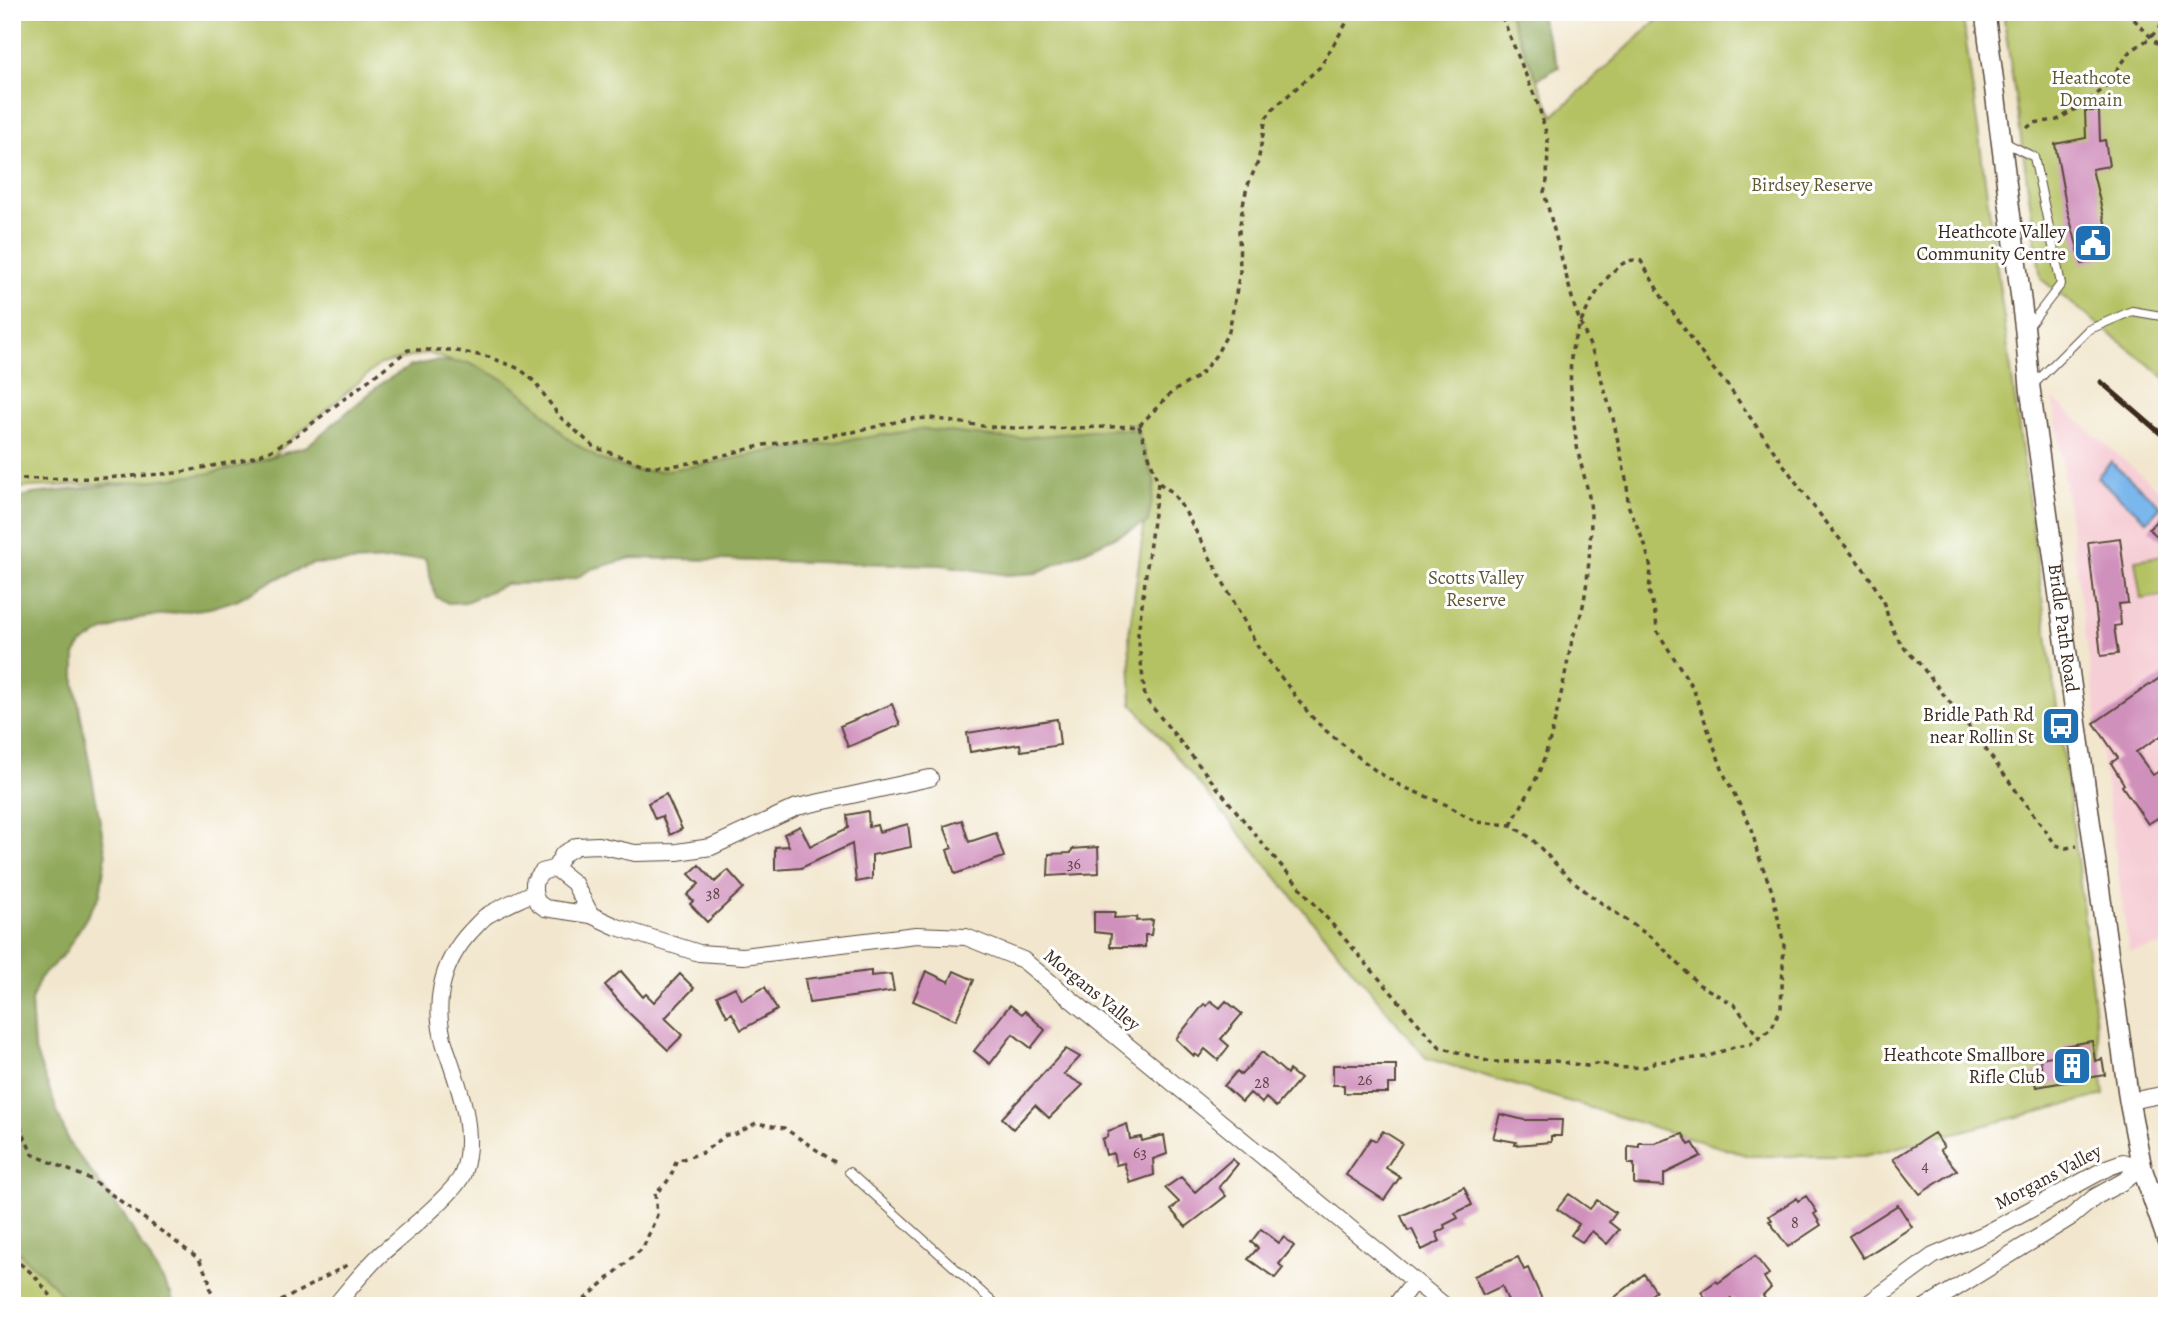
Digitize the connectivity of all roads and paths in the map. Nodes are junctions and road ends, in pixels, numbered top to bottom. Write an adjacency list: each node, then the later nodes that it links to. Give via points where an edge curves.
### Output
1 (1353, 12): 14 (path, via 1320,68 1266,118 1258,162 1243,205 1240,272 1229,331 1199,376 1172,392)
2 (1500, 12): 11 (path, via 1548,140 1544,192)
3 (1985, 12): 9 (street, Bridle Path Road)
4 (2127, 12): 6 (path)
5 (2167, 19): 6 (path)
6 (2150, 38): 7 (path); 8 (path, via 2131,51 2102,90 2087,102 2057,120)
7 (2165, 52)
8 (2027, 128)
9 (2001, 141): 12 (street, Bridle Path Road); 12 (lane, via 2034,156 2061,284)
10 (2167, 317): 13 (lane, via 2132,311 2088,330)
11 (1581, 325): 18 (path, via 1573,345 1570,378 1577,447 1591,511 1582,612 1542,766); 19 (path, via 1604,279 1629,260 1641,261 1709,364 1867,573 1906,650 2056,845); 23 (path, via 1613,418 1628,505 1645,545 1659,638 1693,688 1724,774 1752,829 1772,891 1784,945 1781,1008)
12 (2025, 331): 13 (street, Bridle Path Road)
13 (2030, 388): 25 (street, Bridle Path Road)
14 (1139, 426): 15 (path, via 1042,429 908,419 696,462 647,466 594,447 559,416 520,369 477,354 408,350 297,435 247,460 104,478); 16 (path)
15 (12, 479)
16 (1158, 483): 18 (path, via 1172,492 1186,513 1258,647 1310,715 1401,786 1476,822); 23 (path, via 1138,634 1144,698 1265,848 1440,1047 1491,1062 1600,1063 1619,1068 1706,1057)
17 (930, 778): 20 (street, via 797,807 711,847 635,853 598,845 577,846 563,854)
18 (1511, 825): 23 (path, via 1531,838 1566,876 1655,940 1699,984 1735,1004)
19 (2082, 844)
20 (555, 868): 21 (street, via 542,872 534,882); 22 (street, via 574,883)
21 (534, 892): 22 (street, Morgans Valley, via 545,908); 32 (street, via 484,917 448,962 439,1000 440,1028 464,1104 465,1168 457,1184)
22 (591, 915): 34 (street, Morgans Valley, via 699,953 743,956 916,935 966,936 1023,960)
23 (1760, 1039)
24 (2167, 1094): 25 (street)
25 (2129, 1101): 27 (street, Bridle Path Road)
26 (12, 1107): 36 (path, via 32,1154 92,1180 199,1259)
27 (2142, 1168): 29 (street, Morgans Valley, via 2123,1163); 30 (street, Morgans Valley); 31 (street, Bridle Path Road)
28 (849, 1172): 41 (path, via 784,1128 756,1123 726,1135 702,1153 676,1161 666,1186 655,1192 657,1215 643,1248); 42 (lane)
29 (2072, 1187): 30 (street); 45 (street, Morgans Valley, via 1933,1256)
30 (2083, 1208): 46 (street, Morgans Valley)
31 (2167, 1240)
32 (381, 1255): 37 (path, via 362,1257); 38 (street)
33 (12, 1257): 35 (path)
34 (1414, 1282): 43 (street); 44 (street, Morgans Valley)
35 (59, 1306)
36 (214, 1306)
37 (272, 1306)
38 (335, 1306)
39 (463, 1306): 40 (path)
40 (504, 1306)
41 (577, 1306)
42 (997, 1306)
43 (1395, 1306)
44 (1445, 1306)
45 (1866, 1306)
46 (1927, 1306)

